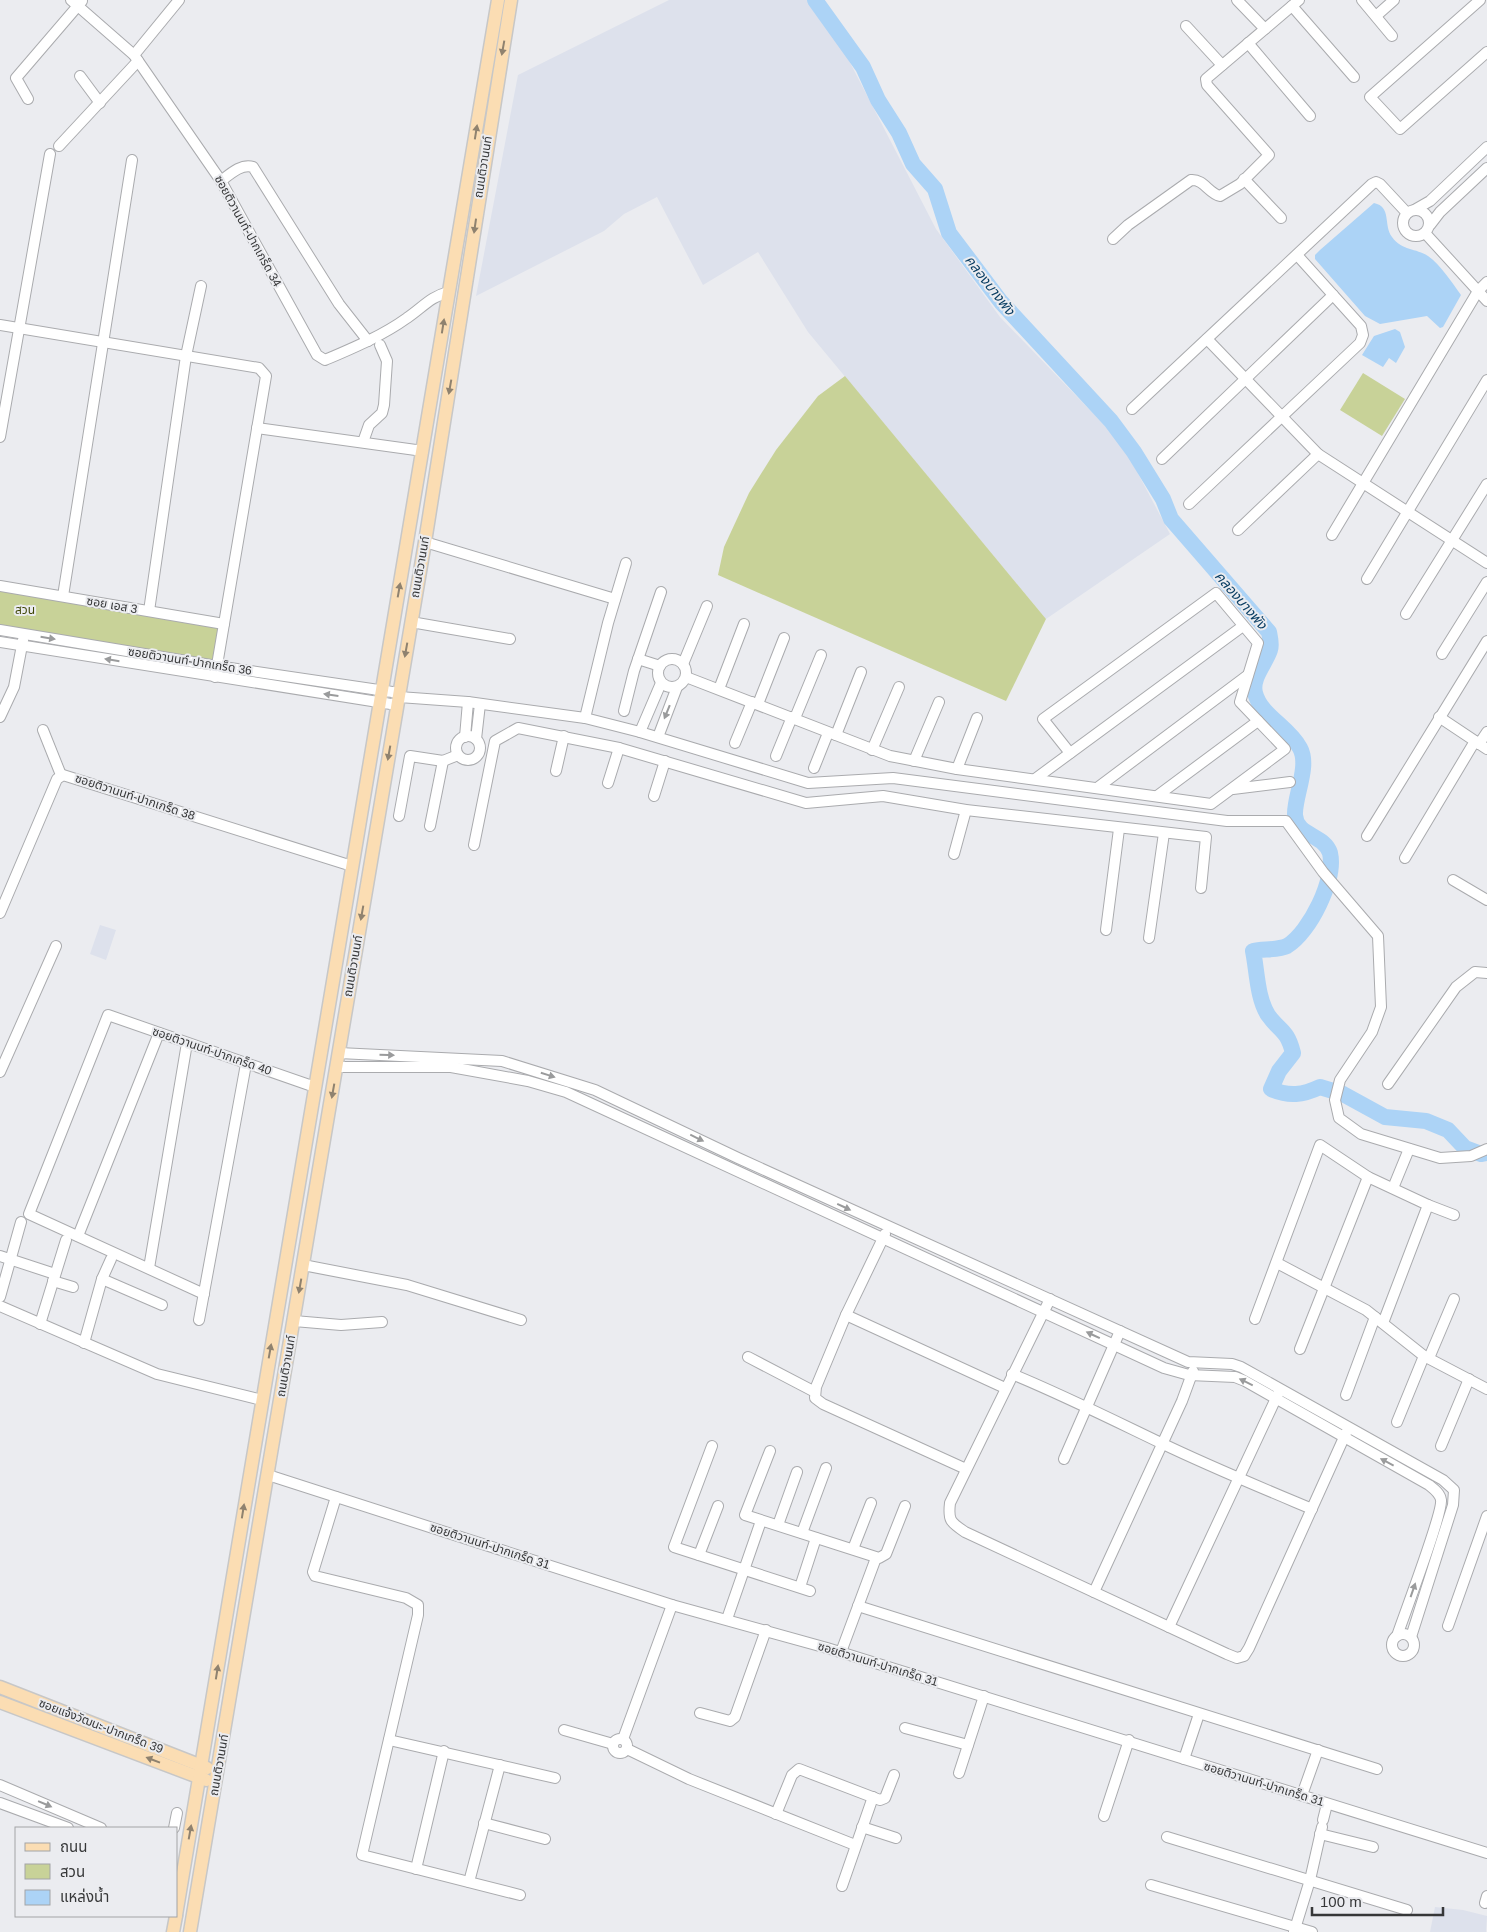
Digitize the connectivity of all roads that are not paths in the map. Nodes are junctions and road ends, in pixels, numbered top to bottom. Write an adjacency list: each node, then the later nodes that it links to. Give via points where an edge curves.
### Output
1 (179, 0): 16 (street)
2 (498, 0): 27 (main road, ถนนติวานนท์, one-way to 2)
3 (511, 0): 27 (main road, ถนนติวานนท์, one-way to 27)
4 (1237, 0): 12 (street)
5 (1362, 0): 10 (street)
6 (1394, 0): 10 (street)
7 (1480, 0): 15 (street, via 1370,97 1400,129)
8 (77, 2): 16 (street, ซอยติวานนท์-ปากเกร็ด 34); 20 (street, via 16,78)
9 (1295, 3): 12 (street); 19 (street)
10 (1376, 16): 13 (street)
11 (1186, 26): 17 (street)
12 (1265, 29): 14 (street)
13 (1392, 36)
14 (1248, 44): 17 (street); 22 (street)
15 (1487, 52)
16 (136, 58): 21 (street); 30 (street, ซอยติวานนท์-ปากเกร็ด 34)
17 (1222, 65): 29 (street, via 1206,82 1269,155)
18 (80, 76): 21 (street)
19 (1354, 77)
20 (28, 99)
21 (100, 103): 23 (street)
22 (1310, 116)
23 (59, 146)
24 (1487, 147): 31 (street, via 1430,201)
25 (50, 154): 43 (street)
26 (132, 160): 46 (street)
27 (477, 165): 38 (main road, ถนนติวานนท์); 66 (main road, ถนนติวานนท์, one-way to 66, via 461,324)
28 (1487, 168): 33 (street, via 1440,212)
29 (1244, 179): 32 (street); 34 (street, via 1220,196 1201,181 1191,180 1128,225)
30 (221, 181): 45 (street, via 240,168 253,166 339,304); 45 (street, ซอยติวานนท์-ปากเกร็ด 34, via 317,355 325,360)
31 (1411, 211): 33 (street, via 1427,216); 33 (street, via 1402,221 1404,230 1412,236); 35 (street, via 1376,182)
32 (1281, 218)
33 (1427, 229): 39 (street)
34 (1113, 240)
35 (1297, 254): 40 (street); 44 (street)
36 (1487, 282): 39 (street)
37 (202, 286): 48 (street)
38 (449, 292): 45 (street, ซอยติวานนท์-ปากเกร็ด 34, via 435,295 407,318); 56 (main road, ถนนติวานนท์, one-way to 38)
39 (1478, 292): 41 (street); 59 (street)
40 (1333, 295): 49 (street); 52 (street, via 1361,326 1363,335 1360,343)
41 (1487, 300)
42 (0, 325): 43 (street)
43 (20, 328): 46 (street); 54 (street)
44 (1207, 339): 49 (street); 51 (street)
45 (368, 341)
46 (103, 342): 48 (street); 73 (street)
47 (380, 346): 55 (street, via 387,361 384,405 382,413 369,425)
48 (186, 356): 53 (street, via 260,368 266,376); 76 (street)
49 (1245, 379): 52 (street); 58 (street)
50 (1487, 380): 62 (street)
51 (1132, 409)
52 (1282, 416): 57 (street); 61 (street)
53 (257, 428): 55 (street); 79 (street)
54 (0, 437)
55 (363, 442): 56 (street)
56 (423, 450): 104 (main road, ถนนติวานนท์, one-way to 56)
57 (1318, 454): 59 (street); 63 (street)
58 (1162, 459)
59 (1362, 484): 62 (street); 64 (street)
60 (1487, 484): 65 (street)
61 (1189, 504)
62 (1407, 511): 65 (street); 69 (street)
63 (1238, 530)
64 (1332, 535)
65 (1450, 541): 67 (street); 77 (street)
66 (425, 542): 74 (street); 78 (main road, ถนนติวานนท์)
67 (1487, 563)
68 (626, 564): 74 (street)
69 (1367, 579)
70 (1487, 582): 89 (street)
71 (0, 586): 73 (street, ซอย เอส 3)
72 (662, 592): 91 (street)
73 (62, 596): 76 (street, ซอย เอส 3)
74 (615, 598): 114 (street)
75 (707, 606): 92 (street)
76 (149, 611): 79 (street, ซอย เอส 3)
77 (1406, 614)
78 (411, 622): 85 (street); 105 (main road, ถนนติวานนท์, one-way to 105)
79 (224, 624): 94 (street)
80 (744, 624): 103 (street)
81 (1243, 626): 96 (street, via 1258,643); 132 (street); 132 (street, via 1216,593 1043,720)
82 (0, 630): 83 (street, ซอยติวานนท์-ปากเกร็ด 36)
83 (25, 634): 88 (street); 94 (street, ซอยติวานนท์-ปากเกร็ด 36, one-way to 94)
84 (784, 638): 109 (street)
85 (510, 639)
86 (1487, 641): 113 (street)
87 (0, 642): 88 (street, ซอยติวานนท์-ปากเกร็ด 36)
88 (22, 645): 94 (street, ซอยติวานนท์-ปากเกร็ด 36, one-way to 88); 106 (street, via 14,688)
89 (1442, 654)
90 (821, 656): 115 (street)
91 (638, 659): 93 (street); 111 (street)
92 (683, 664): 93 (street, via 671,659); 98 (street)
93 (660, 666): 99 (street, via 658,675)
94 (216, 671): 97 (street, ซอยติวานนท์-ปากเกร็ด 36); 102 (street, ซอยติวานนท์-ปากเกร็ด 36)
95 (861, 672): 121 (street)
96 (1248, 675): 117 (street, via 1240,702); 145 (street)
97 (283, 676): 102 (street); 104 (street, ซอยติวานนท์-ปากเกร็ด 36)
98 (686, 677): 100 (street); 103 (street)
99 (661, 683): 100 (street); 119 (street)
100 (678, 687): 124 (street, one-way to 124)
101 (899, 687): 131 (street)
102 (280, 688): 104 (street, ซอยติวานนท์-ปากเกร็ด 36, one-way to 102)
103 (719, 689): 109 (street)
104 (380, 696): 105 (street); 158 (main road, ถนนติวานนท์)
105 (399, 698): 107 (street); 169 (main road, ถนนติวานนท์, one-way to 169)
106 (4, 702): 112 (street)
107 (468, 702): 110 (street); 123 (street)
108 (938, 702): 137 (street)
109 (755, 703): 115 (street); 127 (street)
110 (480, 704): 114 (street); 125 (street)
111 (624, 711)
112 (0, 717)
113 (1439, 717): 128 (street); 154 (street)
114 (585, 718): 119 (street)
115 (794, 718): 121 (street); 134 (street)
116 (977, 718): 139 (street)
117 (1258, 721): 146 (street, via 1285,749); 148 (street)
118 (42, 730): 141 (street)
119 (640, 732): 124 (street)
120 (1487, 732): 128 (street)
121 (832, 734): 131 (street); 138 (street)
122 (564, 736): 126 (street, via 518,728); 129 (street); 140 (street)
123 (465, 737): 125 (street); 133 (street, via 457,744)
124 (658, 737): 176 (street, via 808,783 892,778 1226,821 1286,821 1326,876 1378,936 1381,1007 1372,1032 1340,1080 1336,1100 1339,1118 1361,1134)
125 (476, 739): 130 (street)
126 (495, 741): 130 (street); 155 (street)
127 (735, 743)
128 (1480, 745): 157 (street)
129 (619, 748): 136 (street); 144 (street)
130 (480, 749): 133 (street, via 478,756 471,760 464,760)
131 (872, 750): 137 (street)
132 (1070, 753): 142 (street)
133 (458, 755): 135 (street)
134 (776, 756)
135 (443, 761): 150 (street, via 410,756); 151 (street)
136 (665, 761): 147 (street); 149 (street, via 806,803 883,796)
137 (914, 761): 139 (street)
138 (814, 768)
139 (958, 769): 142 (street)
140 (556, 771)
141 (61, 775): 158 (street, ซอยติวานนท์-ปากเกร็ด 38); 162 (street, ซอยติวานนท์-ปากเกร็ด 38)
142 (1035, 779): 145 (street)
143 (1290, 782): 146 (street)
144 (608, 783)
145 (1097, 788): 148 (street)
146 (1232, 789): 148 (street, via 1211,804)
147 (654, 796)
148 (1158, 796)
149 (966, 810): 152 (street); 156 (street)
150 (399, 816)
151 (430, 826)
152 (1119, 829): 153 (street); 163 (street)
153 (1164, 833): 160 (street, via 1206,837); 164 (street)
154 (1367, 836)
155 (474, 845)
156 (954, 854)
157 (1405, 858)
158 (352, 866): 171 (main road, ถนนติวานนท์)
159 (1453, 880): 161 (street)
160 (1202, 888)
161 (1487, 900)
162 (0, 913)
163 (1106, 930)
164 (1149, 938)
165 (56, 946): 173 (street)
166 (1487, 973): 174 (street, via 1475,972 1456,988)
167 (160, 1033): 168 (street, ซอยติวานนท์-ปากเกร็ด 40); 184 (street); 184 (street, ซอยติวานนท์-ปากเกร็ด 40, via 108,1015 29,1214)
168 (187, 1043): 170 (street, ซอยติวานนท์-ปากเกร็ด 40); 194 (street)
169 (339, 1053): 172 (main road, ถนนติวานนท์); 183 (street, one-way to 183, via 502,1060 596,1090)
170 (246, 1064): 175 (street, ซอยติวานนท์-ปากเกร็ด 40); 199 (street)
171 (318, 1068): 172 (main road); 175 (main road, ถนนติวานนท์)
172 (336, 1069): 185 (street, via 451,1067 528,1081 566,1092); 192 (main road, ถนนติวานนท์, one-way to 192)
173 (0, 1072)
174 (1388, 1084)
175 (315, 1087): 229 (main road, ถนนติวานนท์, one-way to 175)
176 (1409, 1149): 177 (street, via 1440,1158 1471,1156); 179 (street)
177 (1486, 1149)
178 (1368, 1176): 179 (street); 191 (street, via 1320,1145); 198 (street)
179 (1393, 1188): 180 (street)
180 (1428, 1205): 181 (street); 210 (street)
181 (1454, 1215)
182 (21, 1222): 190 (street)
183 (888, 1227): 185 (street); 187 (street)
184 (78, 1236): 194 (street)
185 (883, 1239): 193 (street); 206 (street)
186 (66, 1240): 195 (street)
187 (948, 1254): 193 (street); 202 (street)
188 (0, 1256): 190 (street)
189 (111, 1259): 196 (street)
190 (10, 1260): 195 (street); 200 (street)
191 (1278, 1263): 198 (street); 207 (street)
192 (303, 1265): 209 (street, via 408,1285); 211 (main road, ถนนติวานนท์, one-way to 211)
193 (943, 1267): 205 (street)
194 (149, 1268): 199 (street)
195 (54, 1277): 197 (street); 213 (street)
196 (102, 1279): 203 (street); 215 (street)
197 (72, 1287)
198 (1325, 1288): 210 (street); 217 (street)
199 (204, 1294): 208 (street)
200 (0, 1296)
201 (1454, 1298): 219 (street)
202 (1050, 1299): 205 (street); 214 (street)
203 (162, 1305)
204 (1, 1310): 213 (street)
205 (1042, 1311): 216 (street, one-way to 205); 221 (street)
206 (846, 1315): 224 (street); 226 (street)
207 (1255, 1319)
208 (199, 1320)
209 (521, 1320)
210 (1379, 1320): 219 (street); 228 (street)
211 (294, 1321): 212 (street, via 341,1325); 242 (main road, ถนนติวานนท์)
212 (382, 1322)
213 (40, 1324): 215 (street)
214 (1120, 1331): 216 (street); 220 (street, via 1188,1362)
215 (84, 1343): 229 (street, via 157,1374)
216 (1114, 1344): 222 (street, via 1164,1368); 230 (street)
217 (1300, 1349)
218 (748, 1357): 226 (street)
219 (1426, 1357): 223 (street); 231 (street)
220 (1195, 1362): 222 (street); 227 (street, via 1232,1364)
221 (1012, 1374): 224 (street); 230 (street)
222 (1192, 1375): 227 (street, one-way to 222, via 1235,1377); 233 (street)
223 (1469, 1379): 225 (street); 235 (street)
224 (1005, 1388): 239 (street)
225 (1487, 1389)
226 (815, 1392): 239 (street, via 815,1398 823,1404)
227 (1278, 1394): 232 (street); 243 (street)
228 (1346, 1394)
229 (262, 1400): 240 (main road, ถนนติวานนท์)
230 (1087, 1406): 233 (street); 237 (street)
231 (1396, 1422)
232 (1346, 1433): 248 (street); 266 (street, one-way to 232, via 1442,1501 1438,1492 1429,1485); 267 (street, via 1443,1480 1454,1490 1453,1505)
233 (1161, 1443): 243 (street); 259 (street)
234 (712, 1446): 256 (street, via 674,1547)
235 (1441, 1446)
236 (770, 1451): 250 (street, via 745,1515)
237 (1064, 1459)
238 (826, 1468): 253 (street)
239 (966, 1469): 259 (street, via 950,1503 949,1516 954,1525)
240 (250, 1471): 242 (main road); 285 (main road, ถนนติวานนท์, one-way to 240)
241 (797, 1472): 251 (street)
242 (268, 1475): 244 (street, ซอยติวานนท์-ปากเกร็ด 31); 288 (main road, ถนนติวานนท์)
243 (1239, 1478): 248 (street); 264 (street)
244 (336, 1497): 260 (street, ซอยติวานนท์-ปากเกร็ด 31); 276 (street, via 314,1576 406,1598 418,1605)
245 (871, 1503): 255 (street)
246 (718, 1506): 256 (street)
247 (905, 1506): 257 (street, via 886,1554)
248 (1312, 1509): 264 (street, via 1244,1656 1237,1658)
249 (1487, 1516): 252 (street)
250 (761, 1521): 251 (street); 258 (street)
251 (778, 1526): 253 (street)
252 (1485, 1530): 263 (street)
253 (802, 1533): 254 (street)
254 (816, 1538): 255 (street); 258 (street, via 805,1589)
255 (854, 1549): 257 (street)
256 (699, 1555): 258 (street)
257 (876, 1558): 261 (street)
258 (742, 1569): 262 (street)
259 (1094, 1592): 264 (street)
260 (672, 1605): 262 (street, ซอยติวานนท์-ปากเกร็ด 31); 278 (street)
261 (858, 1606): 268 (street); 273 (street)
262 (727, 1619): 265 (street, ซอยติวานนท์-ปากเกร็ด 31)
263 (1448, 1626)
264 (1169, 1627)
265 (766, 1630): 268 (street, ซอยติวานนท์-ปากเกร็ด 31); 272 (street, via 735,1717 730,1721)
266 (1397, 1636): 267 (street); 267 (street, via 1392,1645 1400,1656 1407,1656 1412,1651)
267 (1411, 1637)
268 (841, 1652): 270 (street, ซอยติวานนท์-ปากเกร็ด 31)
269 (0, 1686): 285 (main road, ซอยแจ้งวัฒนะ-ปากเกร็ด 39)
270 (984, 1696): 277 (street, ซอยติวานนท์-ปากเกร็ด 31); 279 (street)
271 (0, 1702): 285 (main road, ซอยแจ้งวัฒนะ-ปากเกร็ด 39, one-way to 271)
272 (700, 1713)
273 (1199, 1714): 280 (street); 282 (street)
274 (905, 1728): 279 (street)
275 (564, 1730): 278 (street, via 613,1744 618,1752 623,1752)
276 (389, 1740): 281 (street); 311 (street, via 362,1855)
277 (1129, 1740): 282 (street, ซอยติวานนท์-ปากเกร็ด 31); 297 (street)
278 (625, 1744): 296 (street, via 689,1779)
279 (968, 1745): 286 (street)
280 (1318, 1750): 284 (street); 291 (street)
281 (444, 1751): 283 (street); 311 (street)
282 (1184, 1759): 291 (street, ซอยติวานนท์-ปากเกร็ด 31)
283 (500, 1765): 289 (street); 298 (street)
284 (1377, 1769)
285 (200, 1771): 288 (main road); 310 (main road, ถนนติวานนท์, one-way to 285)
286 (959, 1774)
287 (894, 1775): 292 (street, via 885,1798)
288 (216, 1778): 322 (main road, ถนนติวานนท์)
289 (554, 1778)
290 (0, 1785): 300 (street, one-way to 300)
291 (1302, 1795): 294 (street, ซอยติวานนท์-ปากเกร็ด 31)
292 (873, 1797): 296 (street, via 799,1770 792,1775); 302 (street)
293 (0, 1803): 299 (street)
294 (1327, 1804): 303 (street); 309 (street, ซอยติวานนท์-ปากเกร็ด 31)
295 (177, 1813): 301 (street)
296 (776, 1814): 307 (street)
297 (1104, 1816)
298 (484, 1823): 306 (street); 313 (street)
299 (65, 1827)
300 (99, 1827)
301 (174, 1827)
302 (862, 1827): 305 (street); 307 (street)
303 (1322, 1827): 308 (street); 312 (street)
304 (1167, 1837): 312 (street)
305 (896, 1838)
306 (545, 1839)
307 (856, 1845): 316 (street)
308 (1373, 1847)
309 (1487, 1853)
310 (181, 1855): 314 (main road, ถนนติวานนท์)
311 (416, 1869): 313 (street)
312 (1310, 1880): 318 (street); 320 (street)
313 (469, 1882): 317 (street)
314 (179, 1884)
315 (1151, 1885): 320 (street)
316 (842, 1886)
317 (520, 1895)
318 (1407, 1910)
319 (176, 1917): 321 (main road, ถนนติวานนท์)
320 (1295, 1930): 323 (street)
321 (173, 1932)
322 (190, 1932)
323 (1312, 1932)

